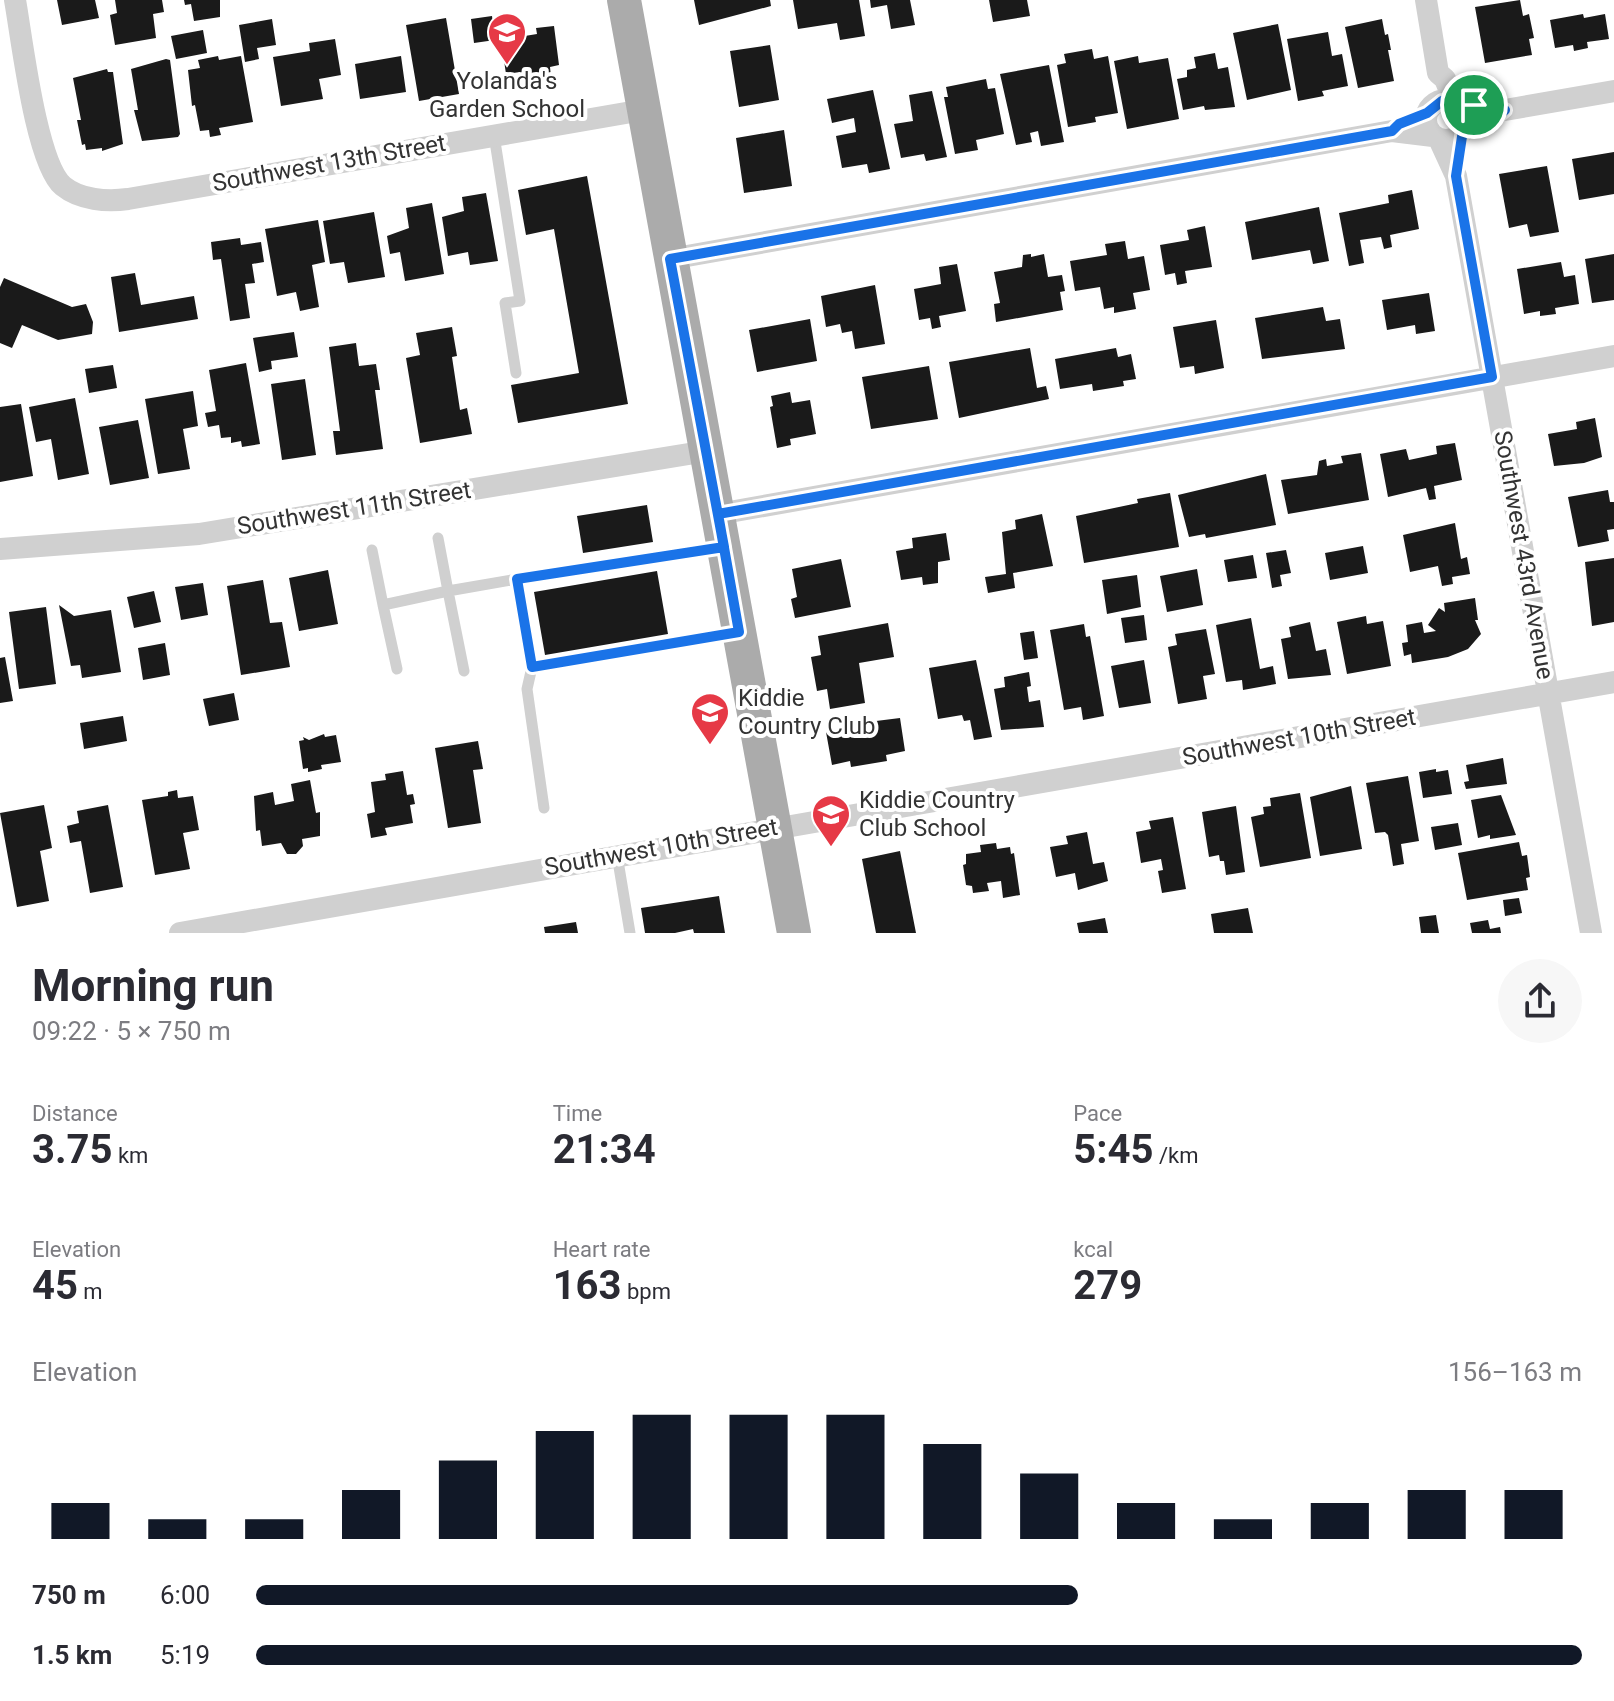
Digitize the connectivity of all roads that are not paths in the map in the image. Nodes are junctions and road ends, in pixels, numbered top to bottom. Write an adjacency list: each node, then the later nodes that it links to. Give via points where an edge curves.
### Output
1 (15, 0): 11 (street, Southwest 13th Street, via 45,159 64,187 98,200)
2 (624, 0): 7 (main road)
3 (1426, 0): 4 (street)
4 (1438, 73): 6 (street); 8 (street)
5 (1614, 91): 9 (street)
6 (1457, 104): 8 (street, via 1442,101); 9 (street); 12 (street, via 1466,119)
7 (643, 110): 11 (street, Southwest 13th Street); 13 (main road)
8 (1429, 110): 10 (street); 12 (street, via 1426,126)
9 (1505, 110): 12 (street)
10 (1392, 131): 12 (street); 13 (street)
11 (494, 134): 15 (lane, via 520,301 505,303)
12 (1449, 135): 16 (street, Southwest 43rd Avenue)
13 (670, 259): 17 (main road)
14 (1614, 356): 16 (street)
15 (516, 373)
16 (1492, 377): 18 (street); 31 (street, Southwest 43rd Avenue)
17 (707, 451): 18 (main road); 21 (street, Southwest 11th Street, via 199,534)
18 (718, 514): 20 (main road)
19 (438, 538): 24 (lane)
20 (724, 547): 23 (lane); 26 (main road)
21 (0, 549)
22 (372, 550): 25 (lane)
23 (517, 579): 24 (lane); 27 (lane)
24 (448, 591): 25 (lane); 29 (lane)
25 (383, 605): 28 (lane)
26 (739, 632): 27 (lane); 33 (main road)
27 (532, 667): 32 (lane, via 527,689)
28 (397, 669)
29 (464, 671)
30 (1614, 682): 31 (street, Southwest 10th Street)
31 (1549, 693): 33 (street, Southwest 10th Street); 38 (street, Southwest 43rd Avenue)
32 (544, 808)
33 (775, 827): 34 (street, Southwest 10th Street); 37 (main road)
34 (617, 855): 35 (street, Southwest 10th Street); 36 (lane)
35 (180, 933)
36 (630, 933)
37 (794, 933)
38 (1591, 933)

